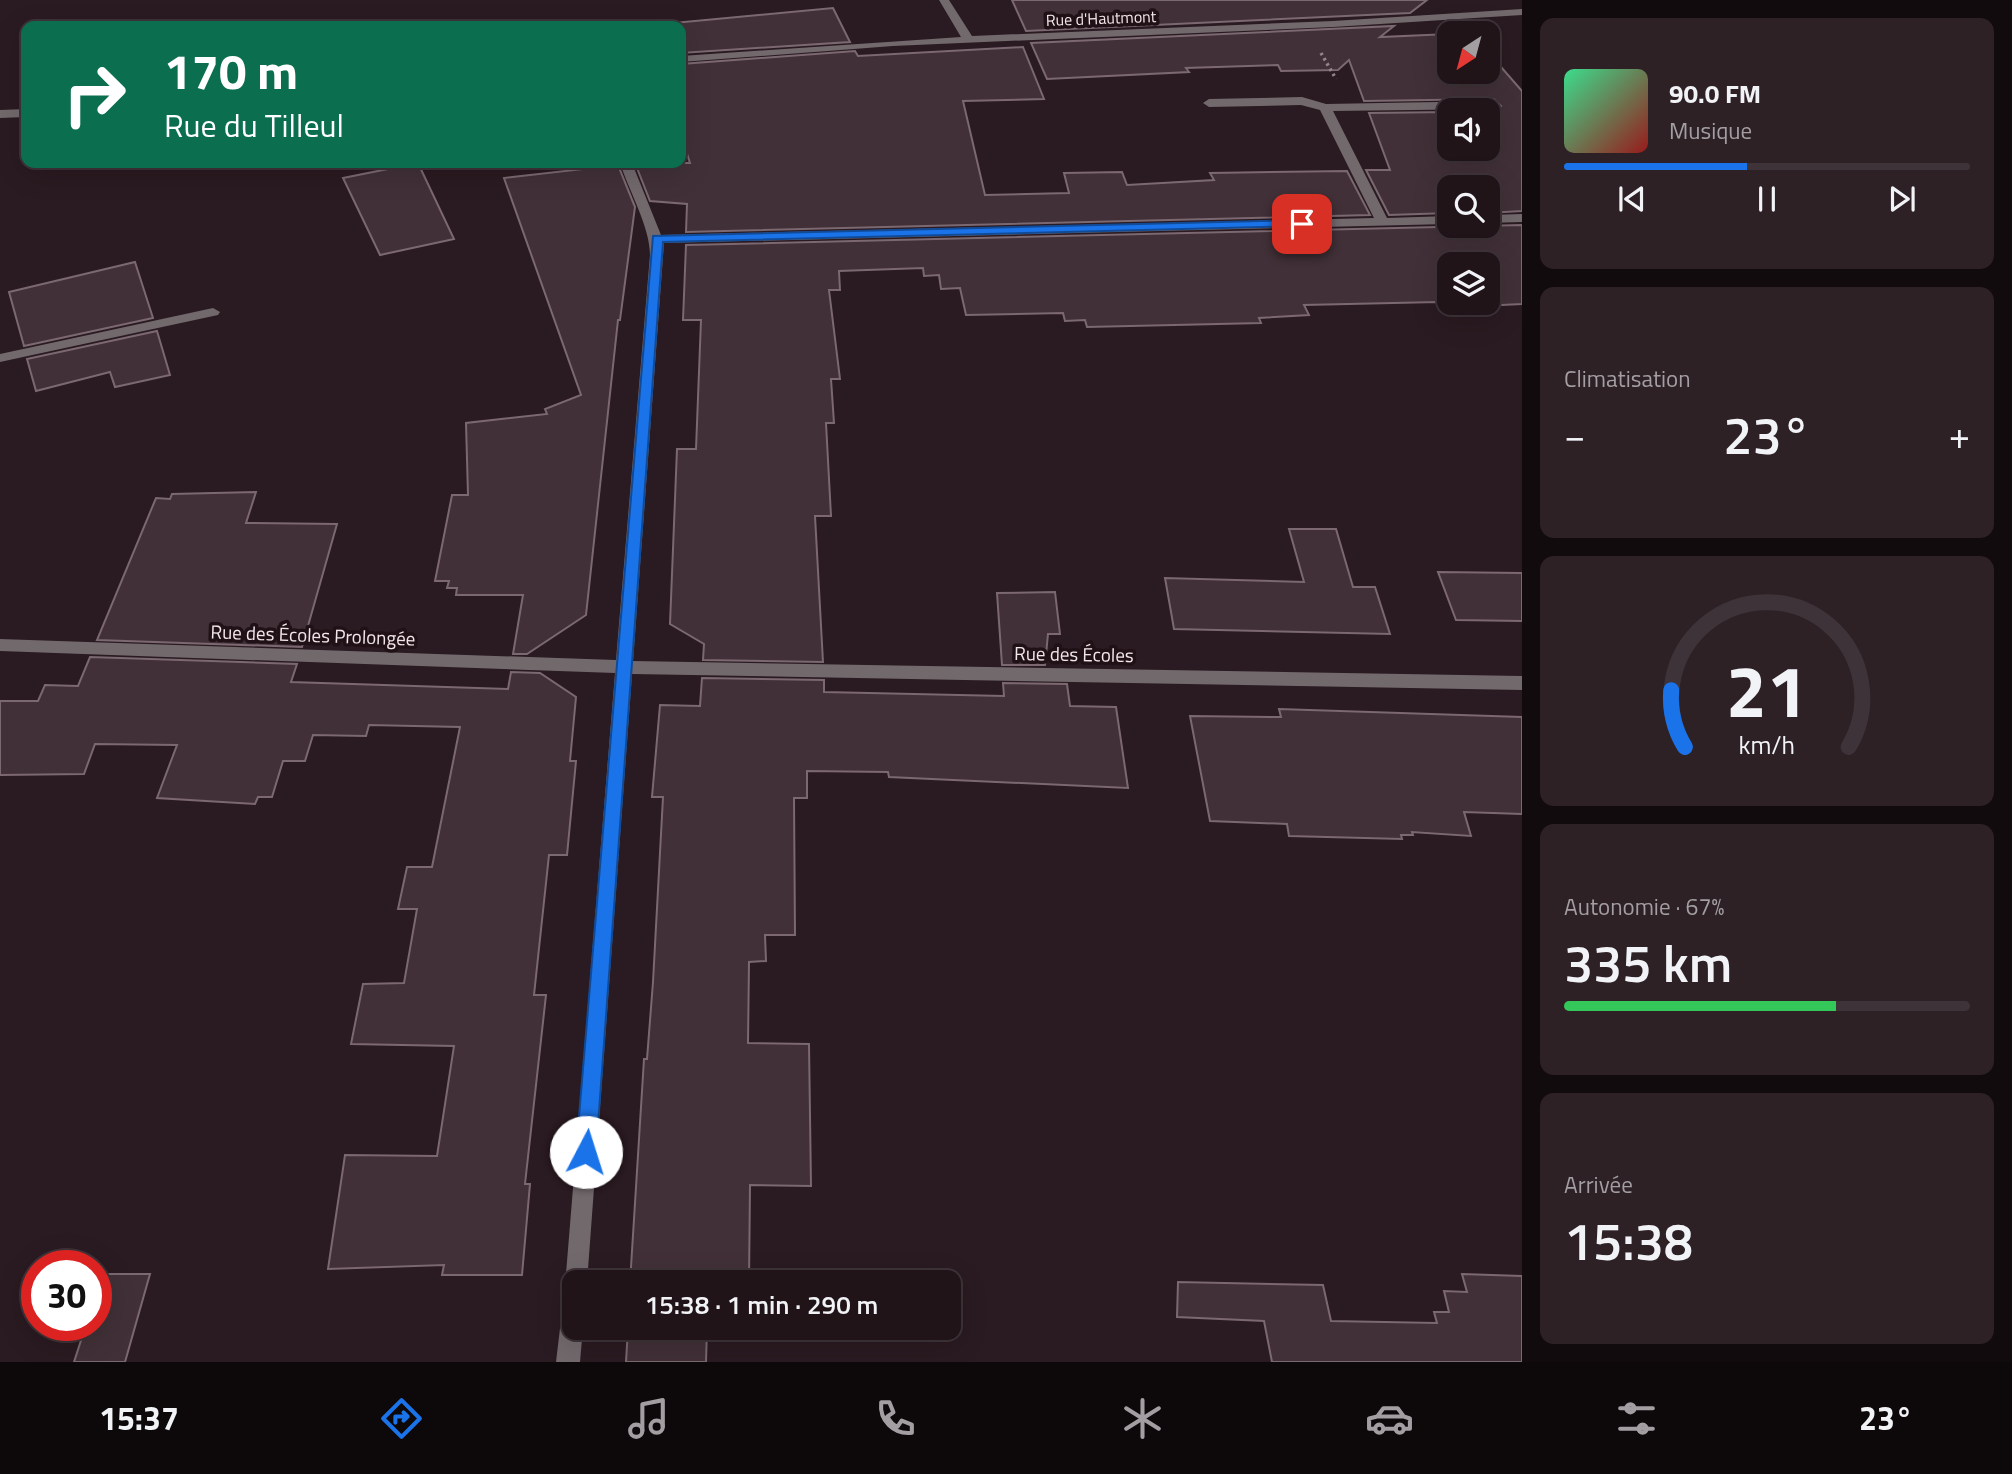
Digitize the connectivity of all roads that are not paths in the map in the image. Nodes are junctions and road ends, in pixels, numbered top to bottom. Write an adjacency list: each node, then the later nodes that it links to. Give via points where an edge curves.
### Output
1 (944, 0): 5 (street)
2 (1452, 0): 4 (street)
3 (1522, 12): 4 (street, Rue d'Hautmont)
4 (1461, 15): 5 (street, Rue d'Hautmont)
5 (968, 40): 6 (street, Rue d'Hautmont)
6 (686, 59)
7 (1209, 103): 9 (street, via 1302,102)
8 (1437, 106): 9 (street)
9 (1325, 108): 16 (street)
10 (21, 113): 11 (street)
11 (0, 114)
12 (628, 168): 17 (street)
13 (1522, 218): 14 (street)
14 (1500, 219)
15 (1437, 220): 16 (street)
16 (1383, 222): 17 (street)
17 (657, 239): 21 (street)
18 (213, 312): 19 (street)
19 (0, 358)
20 (0, 645): 21 (street, Rue des Écoles Prolongée)
21 (625, 667): 22 (street, Rue des Écoles); 23 (street)
22 (1522, 683)
23 (576, 1270)
24 (570, 1340): 25 (street)
25 (568, 1362)

